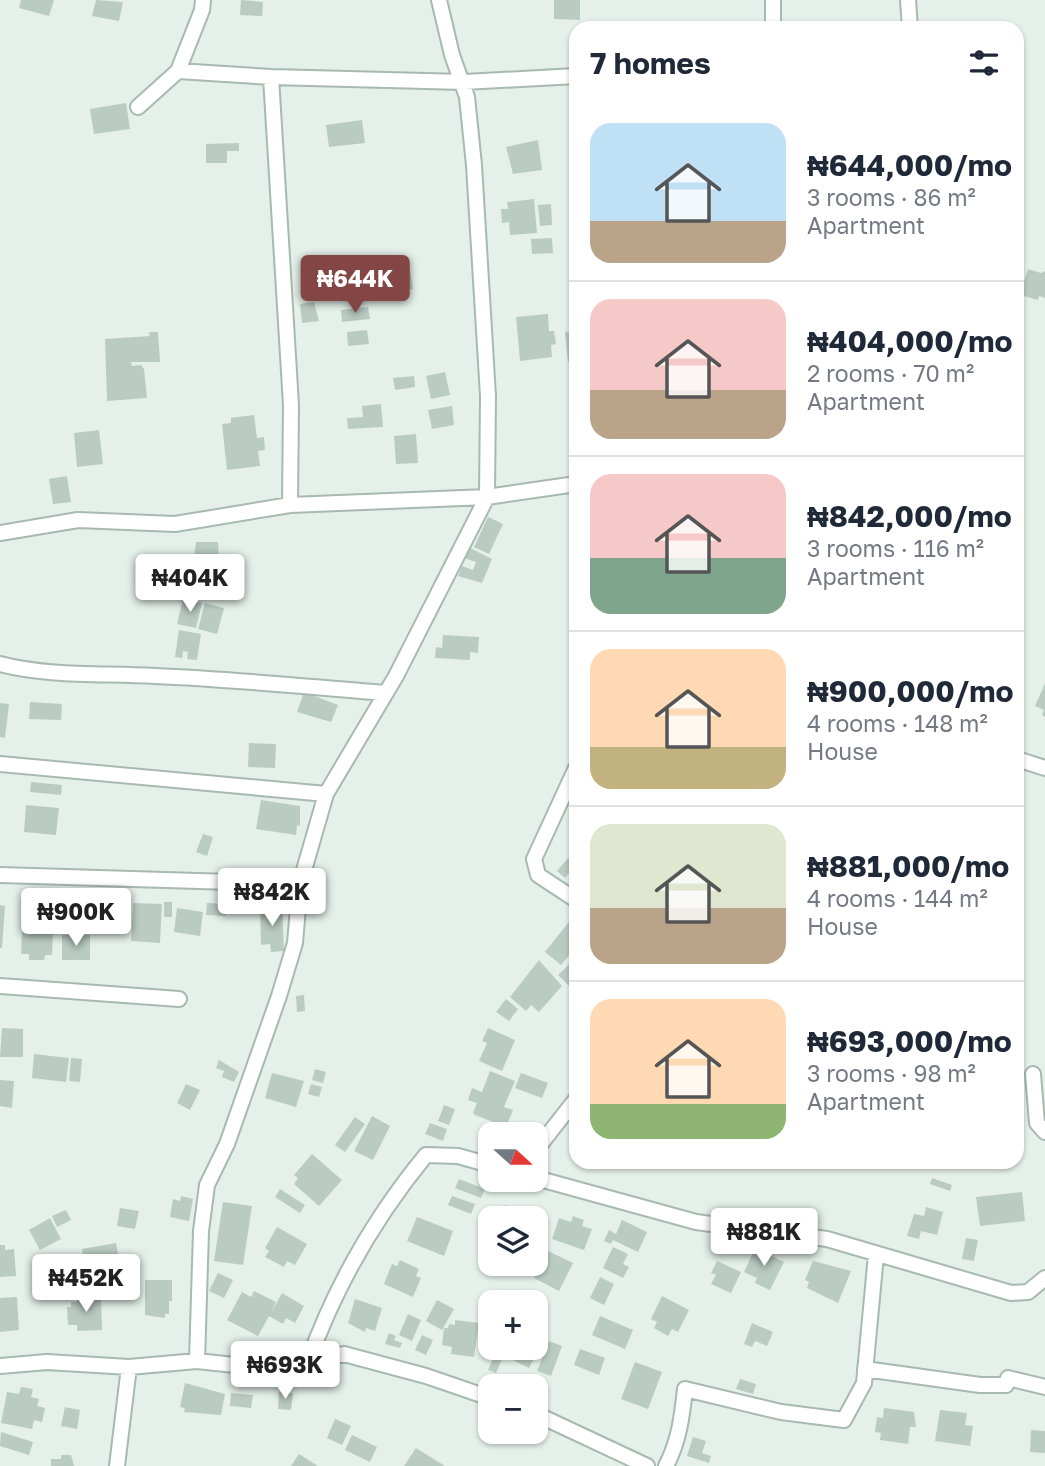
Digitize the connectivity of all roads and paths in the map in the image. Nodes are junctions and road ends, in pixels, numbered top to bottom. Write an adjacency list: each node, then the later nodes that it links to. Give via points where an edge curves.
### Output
1 (203, 0): 7 (street)
2 (439, 0): 10 (street, via 452,55)
3 (773, 0): 5 (street)
4 (908, 0): 6 (street)
5 (773, 21)
6 (910, 21)
7 (178, 71): 9 (street); 11 (street)
8 (569, 76): 10 (street)
9 (271, 77): 10 (street); 14 (street, via 291,405)
10 (464, 82): 13 (street, via 474,165 488,397)
11 (138, 107)
12 (569, 485): 13 (street)
13 (487, 497): 14 (street); 17 (street)
14 (290, 505): 15 (street, via 175,524 78,520)
15 (0, 534)
16 (0, 664): 17 (street, via 86,674)
17 (386, 693): 22 (street)
18 (1024, 761): 20 (street)
19 (0, 764): 22 (street)
20 (1045, 768)
21 (569, 783): 25 (street, via 534,859 538,875)
22 (326, 794): 24 (street)
23 (0, 875): 24 (street)
24 (300, 884): 36 (street, via 295,943 279,996 227,1144 207,1185)
25 (569, 895)
26 (0, 986): 27 (street)
27 (179, 999)
28 (1033, 1074): 30 (street, via 1037,1123)
29 (569, 1108): 31 (street)
30 (1045, 1132)
31 (548, 1135)
32 (478, 1162): 37 (street, via 426,1155 374,1225 326,1311)
33 (548, 1181): 34 (street, via 696,1222 827,1239)
34 (876, 1255): 35 (street, via 1011,1293 1028,1292); 40 (street)
35 (1045, 1278)
36 (197, 1361): 37 (street, via 244,1366); 39 (street)
37 (309, 1362): 42 (street, via 344,1354)
38 (0, 1366): 39 (street, via 47,1362)
39 (129, 1367): 44 (street)
40 (865, 1369): 41 (street, via 980,1385 1006,1385 1008,1378); 46 (street, via 864,1383 844,1420 780,1412 685,1389 678,1437)
41 (1045, 1387)
42 (478, 1394)
43 (548, 1420): 45 (street)
44 (117, 1466)
45 (647, 1466)
46 (666, 1466)

